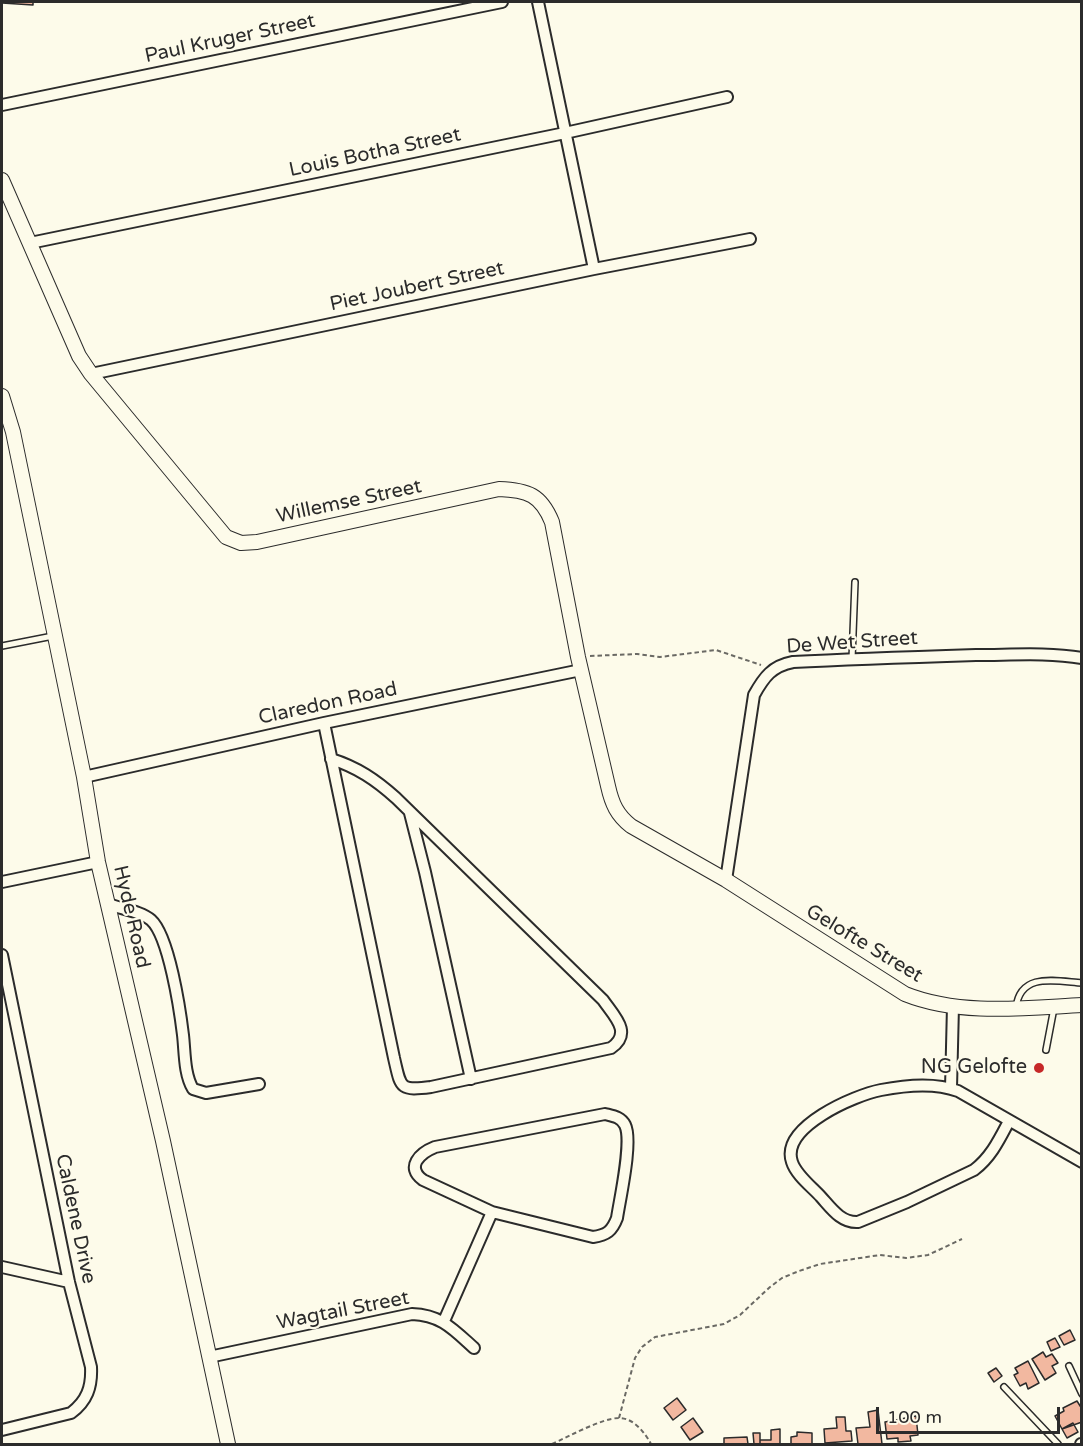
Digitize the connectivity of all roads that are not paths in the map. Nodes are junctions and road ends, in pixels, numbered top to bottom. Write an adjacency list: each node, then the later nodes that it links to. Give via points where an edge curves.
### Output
1 (502, 2): 4 (street, Paul Kruger Street)
2 (538, 2): 5 (street)
3 (727, 97): 5 (street, Louis Botha Street)
4 (2, 105)
5 (565, 133): 8 (street, Louis Botha Street); 9 (street)
6 (2, 180): 8 (street, Willemse Street)
7 (750, 239): 9 (street, Piet Joubert Street)
8 (30, 243): 10 (street, Willemse Street, via 72,342)
9 (594, 269): 10 (street, Piet Joubert Street)
10 (91, 374): 17 (street, Willemse Street, via 219,530 235,542 256,542 499,489 529,493 542,503 552,522)
11 (2, 396): 13 (street, Hyde Road)
12 (855, 582): 16 (lane)
13 (55, 636): 14 (lane); 20 (street, Hyde Road)
14 (2, 646)
15 (1082, 658): 16 (street, De Wet Street, via 1026,654)
16 (852, 659): 24 (street, De Wet Street, via 781,664 763,679 754,695)
17 (580, 664): 18 (street, Claredon Road); 22 (street, Willemse Street, via 612,804 620,817)
18 (324, 723): 19 (street); 20 (street, Claredon Road)
19 (332, 759): 21 (street, via 368,775); 34 (street, via 399,1080 410,1089)
20 (84, 777): 23 (street, Hyde Road)
21 (410, 812): 34 (street); 34 (street, via 603,1000 621,1030 618,1044 611,1048)
22 (649, 837): 24 (street, Gelofte Street)
23 (98, 862): 25 (street); 26 (street, Hyde Road)
24 (726, 880): 30 (street, Gelofte Street, via 905,994)
25 (2, 882)
26 (108, 904): 35 (street, via 146,917 161,933 182,1020 193,1089 206,1093); 44 (street, Hyde Road)
27 (2, 955): 41 (street, Caldene Drive)
28 (1082, 982): 32 (lane, via 1028,984 1017,998)
29 (1082, 1005): 31 (street, Gelofte Street)
30 (954, 1006): 32 (street, Gelofte Street); 36 (street)
31 (1054, 1006): 32 (street, Gelofte Street); 33 (lane)
32 (1016, 1008)
33 (1046, 1050)
34 (471, 1078)
35 (259, 1084)
36 (951, 1088): 37 (street); 37 (street, via 915,1085 856,1099 815,1120 797,1136 791,1146 792,1163 839,1216 858,1222 974,1170 994,1149)
37 (1009, 1121): 38 (street)
38 (1082, 1162)
39 (492, 1212): 39 (street, via 593,1237 606,1235 617,1218 628,1140 623,1123 605,1114 435,1147 419,1155 415,1165 419,1177); 42 (street)
40 (2, 1267): 41 (street)
41 (69, 1282): 48 (street, Caldene Drive, via 91,1367 90,1389 71,1413)
42 (444, 1321): 43 (street, Wagtail Street); 44 (street, Wagtail Street, via 412,1314)
43 (474, 1347)
44 (209, 1357): 49 (street, Hyde Road)
45 (1069, 1366): 47 (lane)
46 (1004, 1387): 50 (lane)
47 (1082, 1394)
48 (2, 1430)
49 (228, 1444)
50 (1058, 1444)

